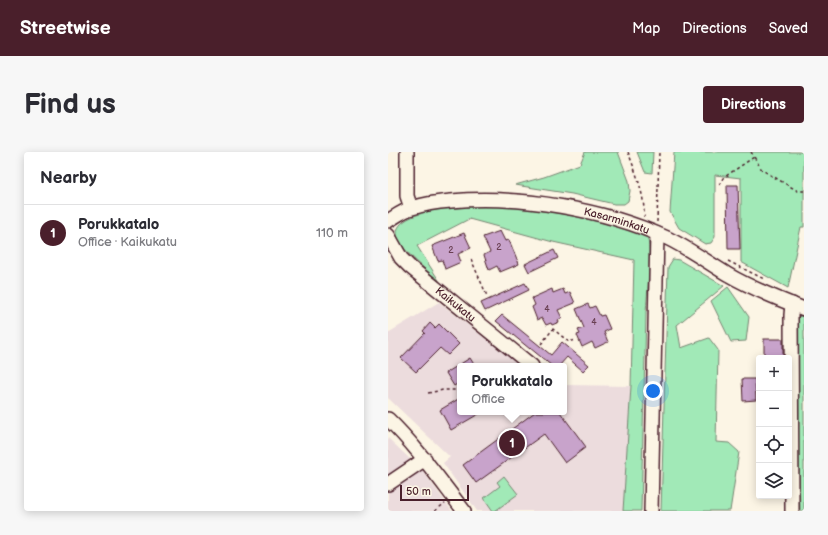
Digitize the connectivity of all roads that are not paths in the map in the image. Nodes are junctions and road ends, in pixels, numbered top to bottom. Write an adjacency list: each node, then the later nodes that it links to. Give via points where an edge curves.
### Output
1 (407, 152): 2 (street, via 407,184)
2 (411, 208): 3 (street, Kasarminkatu); 4 (street, Kasarminkatu, via 465,200 520,201 568,208 641,227)
3 (388, 221)
4 (657, 228): 6 (street, Kasarminkatu, via 669,239 728,275); 12 (street)
5 (388, 235): 7 (street, Kaikukatu, via 401,258 410,267)
6 (798, 307): 13 (street, via 791,315)
7 (528, 363)
8 (388, 419): 9 (street)
9 (425, 459): 10 (street); 11 (street)
10 (388, 484)
11 (464, 511)
12 (651, 511)
13 (792, 511)

